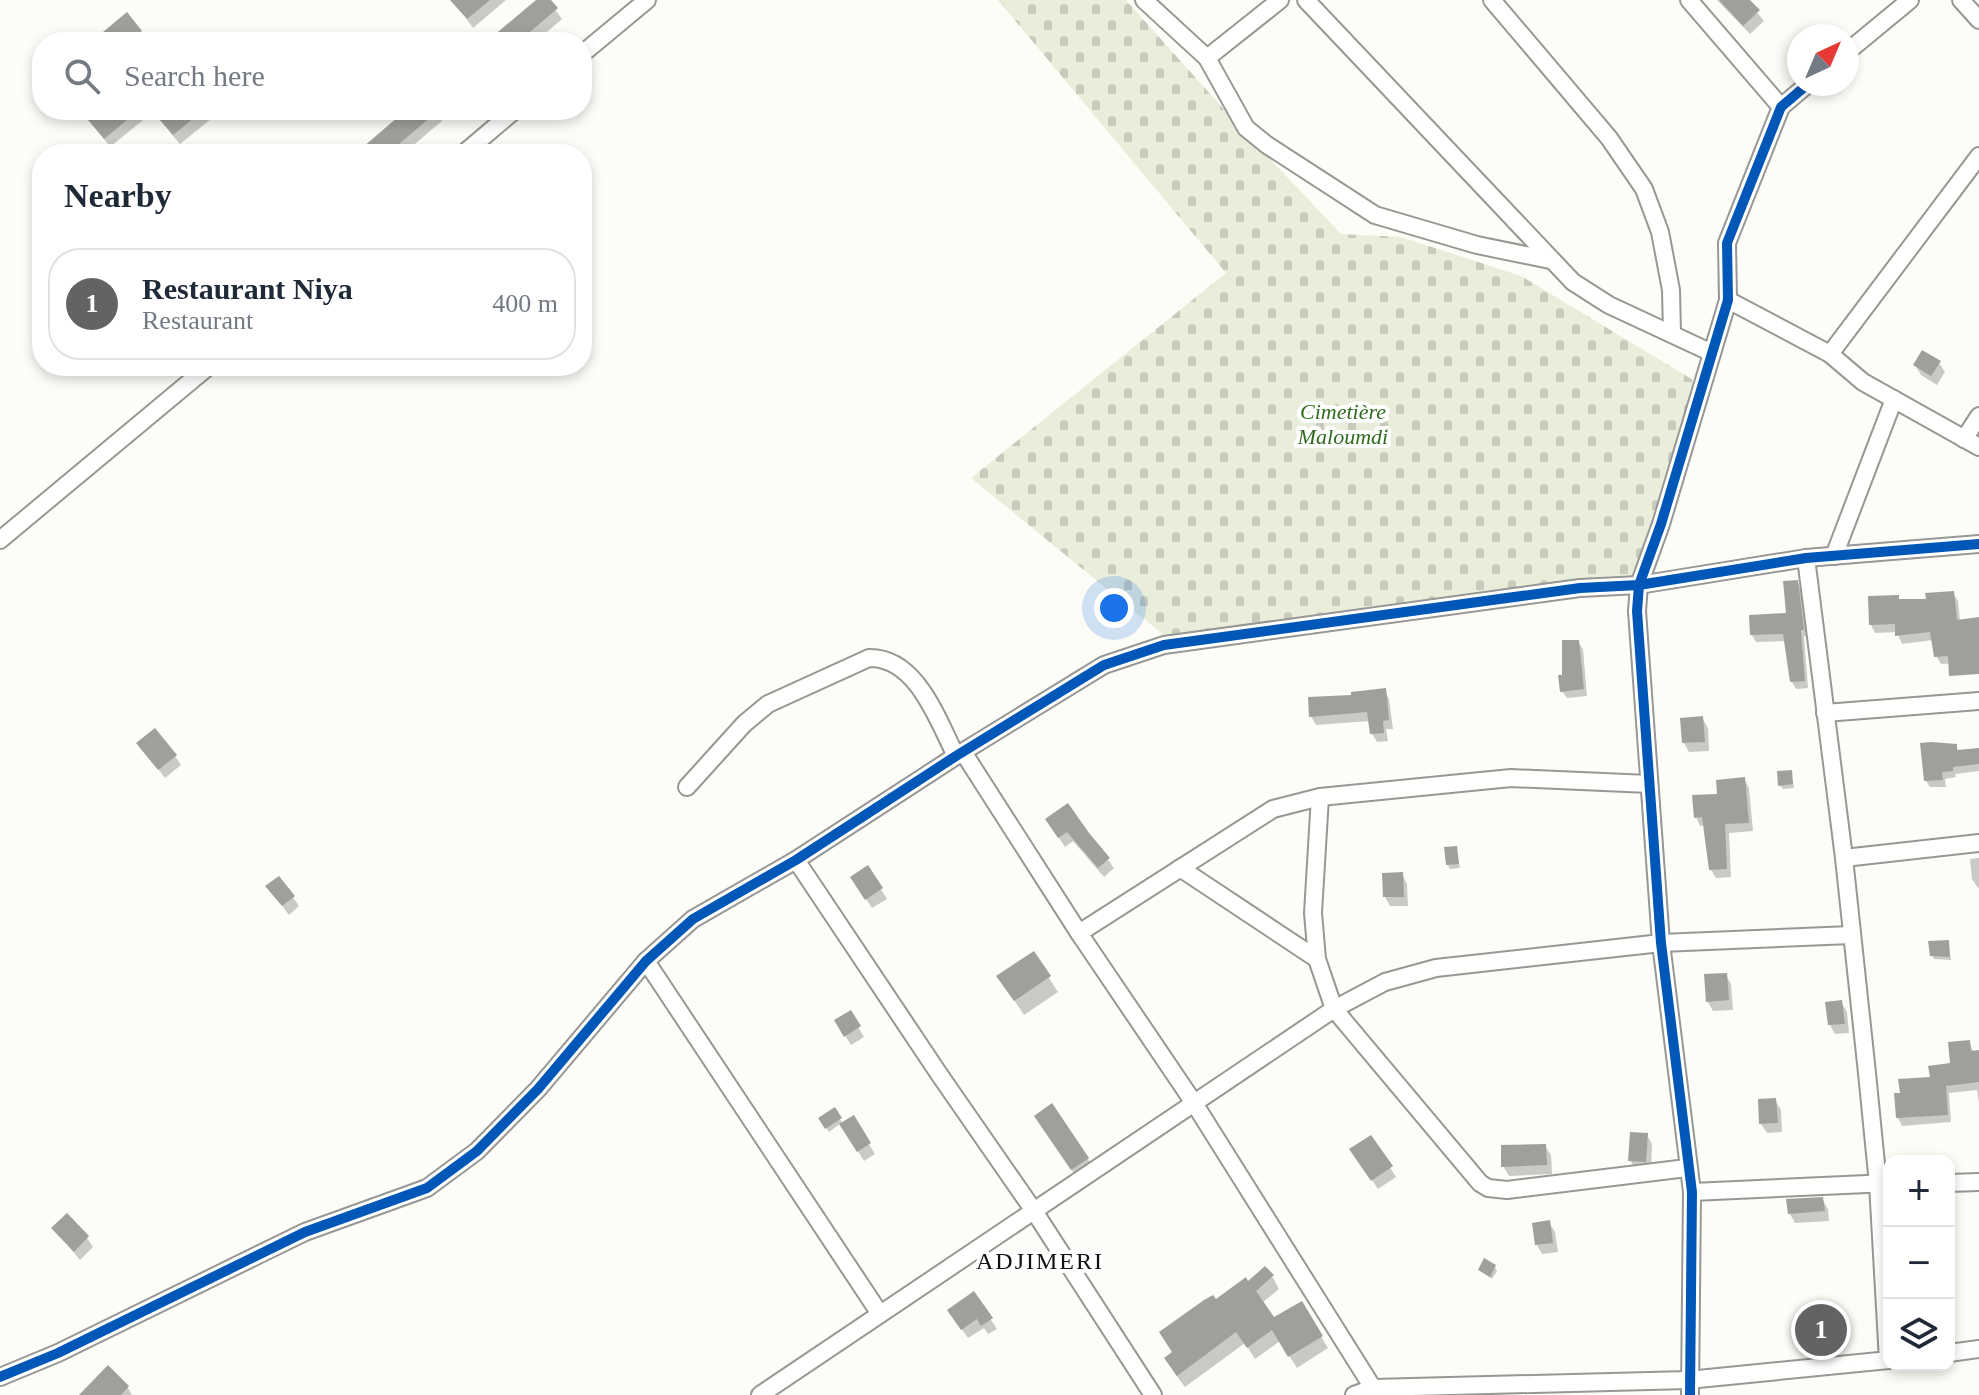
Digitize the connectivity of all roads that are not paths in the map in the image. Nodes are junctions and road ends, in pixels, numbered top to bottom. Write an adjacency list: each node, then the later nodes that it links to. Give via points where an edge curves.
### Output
1 (647, 0): 11 (street)
2 (1144, 0): 12 (street)
3 (1280, 0): 12 (street)
4 (1306, 0): 18 (street)
5 (1492, 0): 20 (street, via 1609,138 1644,189 1660,232)
6 (1689, 0): 14 (street)
7 (1910, 0): 10 (street)
8 (1961, 0): 9 (street)
9 (1979, 20)
10 (1859, 42)
11 (592, 46)
12 (1207, 58): 18 (street, via 1246,128 1375,215)
13 (1794, 96): 14 (street)
14 (1781, 107): 19 (street, via 1727,243)
15 (503, 120): 16 (street)
16 (475, 144)
17 (1979, 156): 22 (street)
18 (1551, 260): 20 (street, via 1609,305)
19 (1728, 300): 21 (street); 22 (street)
20 (1672, 334): 21 (street)
21 (1712, 353): 31 (street)
22 (1830, 354): 24 (street)
23 (197, 376): 27 (street)
24 (1894, 399): 26 (street); 29 (street)
25 (1979, 416): 26 (street)
26 (1971, 443)
27 (0, 540)
28 (1979, 544): 29 (street)
29 (1834, 556): 30 (street)
30 (1806, 558): 31 (street); 33 (street)
31 (1639, 585): 34 (street, via 1580,588 1164,645 1104,665); 35 (street)
32 (1979, 701): 33 (street)
33 (1825, 713): 39 (street)
34 (960, 754): 36 (street, via 906,671 894,662 869,658 768,704); 40 (street); 42 (street)
35 (1649, 784): 37 (street, via 1511,778); 44 (street)
36 (687, 787)
37 (1320, 797): 41 (street, via 1273,809); 45 (street, via 1313,913)
38 (1979, 843): 39 (street)
39 (1844, 858): 43 (street)
40 (796, 860): 46 (street, via 693,919); 54 (street)
41 (1180, 868): 42 (street); 45 (street)
42 (1079, 933): 48 (street)
43 (1851, 935): 44 (street); 52 (street)
44 (1661, 943): 47 (street, via 1436,968 1385,982); 49 (street)
45 (1317, 959): 47 (street)
46 (646, 961): 57 (street); 61 (street, via 538,1089 477,1151 427,1188 305,1232)
47 (1334, 1009): 48 (street); 49 (street, via 1488,1188)
48 (1194, 1103): 54 (street); 62 (street)
49 (1687, 1168): 53 (street)
50 (1979, 1182): 51 (street)
51 (1955, 1183)
52 (1883, 1184): 53 (street)
53 (1692, 1192): 63 (street)
54 (1034, 1211): 57 (street); 65 (street)
55 (1884, 1227): 56 (street)
56 (1886, 1299)
57 (880, 1314): 64 (street)
58 (1979, 1349): 59 (street)
59 (1955, 1352)
60 (1883, 1361): 63 (street)
61 (0, 1377)
62 (1373, 1388): 63 (street); 66 (street)
63 (1689, 1388)
64 (760, 1395)
65 (1153, 1395)
66 (1354, 1395)

